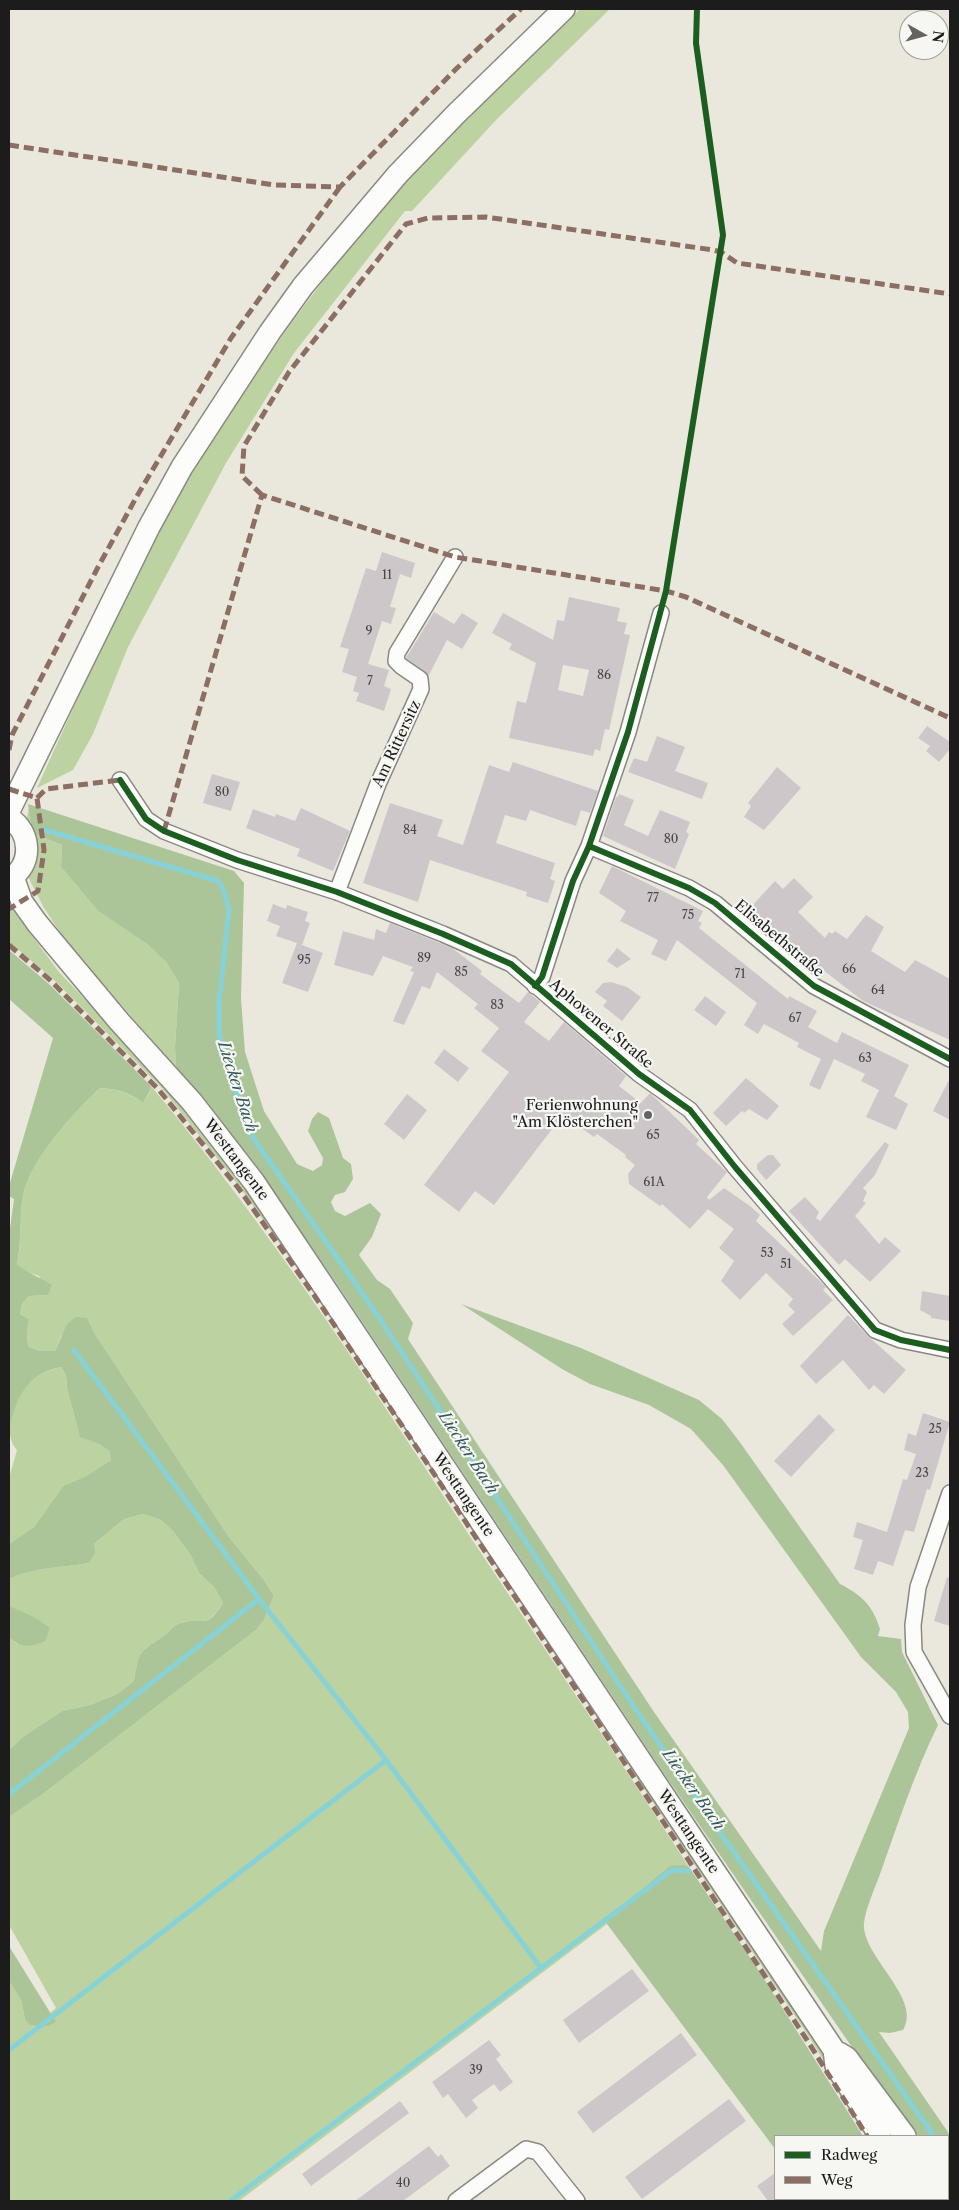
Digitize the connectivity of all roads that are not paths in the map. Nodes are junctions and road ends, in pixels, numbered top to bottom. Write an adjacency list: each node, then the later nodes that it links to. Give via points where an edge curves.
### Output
1 (564, 9): 5 (main road, via 398,174 303,286 270,332 182,467 149,527)
2 (455, 557): 9 (street, Am Rittersitz, via 397,653 396,660 401,666 420,679 421,689 378,784)
3 (661, 613): 7 (street, via 628,732)
4 (120, 780): 9 (street, Aphovener Straße, via 146,819 164,831 236,860)
5 (9, 811)
6 (9, 818): 8 (main road, via 22,830 27,850 25,860)
7 (589, 846): 10 (street, via 573,881 542,977); 11 (street, Elisabethstraße, via 688,888 715,903 814,986)
8 (11, 878): 15 (main road, Westtangente, via 37,924 192,1102 254,1182)
9 (337, 892): 10 (street, Aphovener Straße, via 511,964)
10 (535, 986): 12 (street, Aphovener Straße, via 639,1074 690,1110 875,1330 901,1340)
11 (950, 1059)
12 (950, 1350)
13 (950, 1493): 14 (street, via 918,1587 913,1634 914,1652)
14 (950, 1716)
15 (834, 2050): 16 (main road, Westtangente, via 836,2066); 17 (main road, via 847,2058)
16 (879, 2135)
17 (904, 2135)
18 (456, 2201): 19 (street, via 526,2149 538,2152)
19 (577, 2201)

